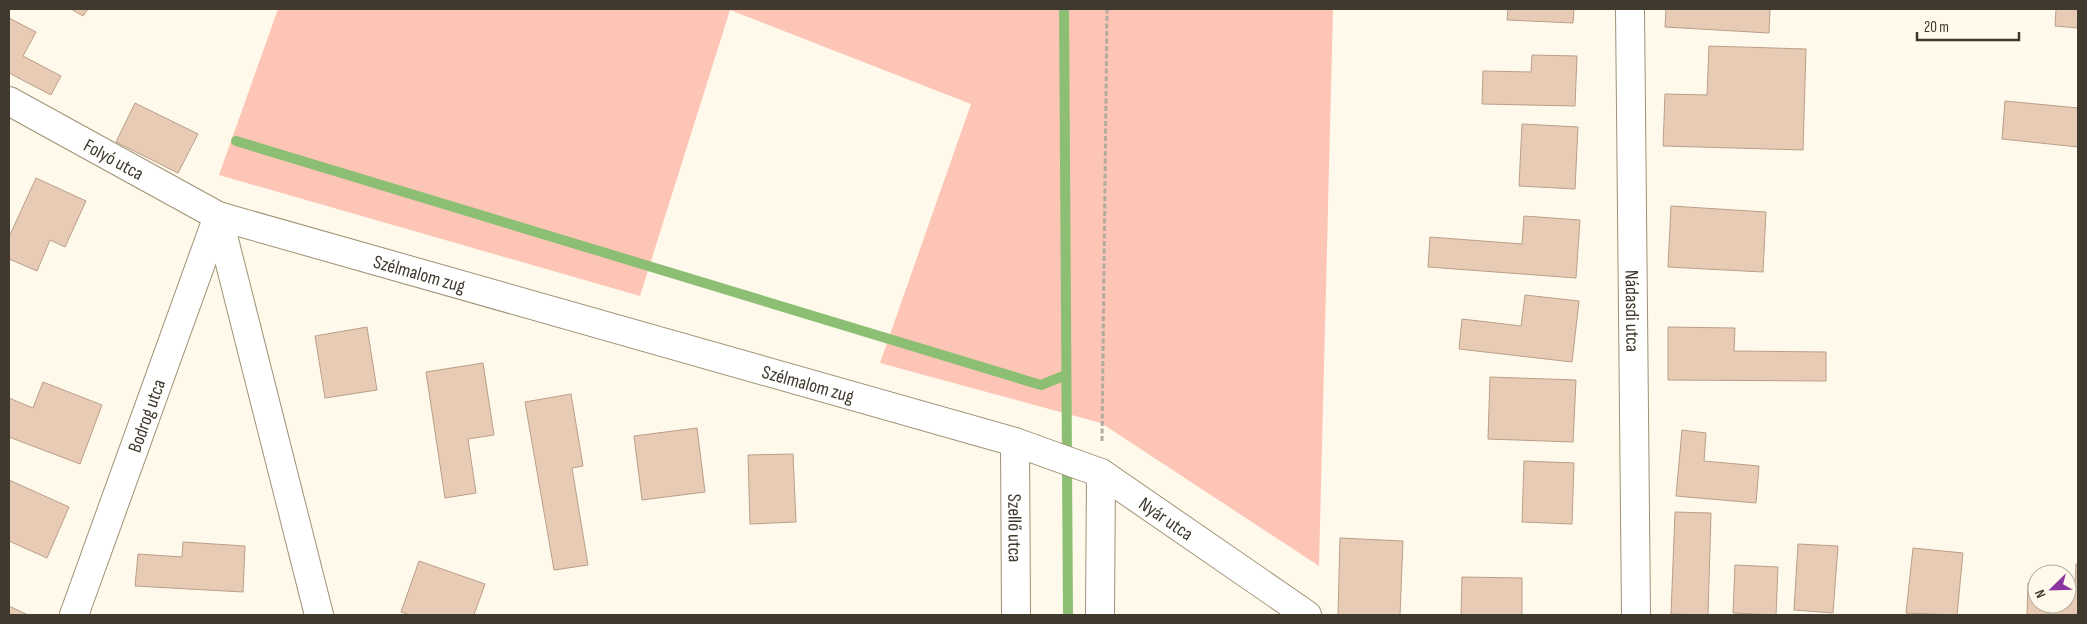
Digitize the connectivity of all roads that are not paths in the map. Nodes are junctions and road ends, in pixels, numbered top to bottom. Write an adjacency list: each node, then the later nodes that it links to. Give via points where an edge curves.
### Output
1 (1630, 9): 11 (street, Nádasdi utca)
2 (9, 101): 3 (street, Folyó utca)
3 (218, 216): 4 (street, Szélmalom zug); 6 (street, Bodrog utca); 7 (street)
4 (1015, 442): 5 (street, Nyár utca); 8 (street, Szellő utca)
5 (1101, 473): 9 (street); 10 (street, Nyár utca)
6 (74, 615)
7 (319, 615)
8 (1016, 615)
9 (1100, 615)
10 (1307, 615)
11 (1636, 615)

